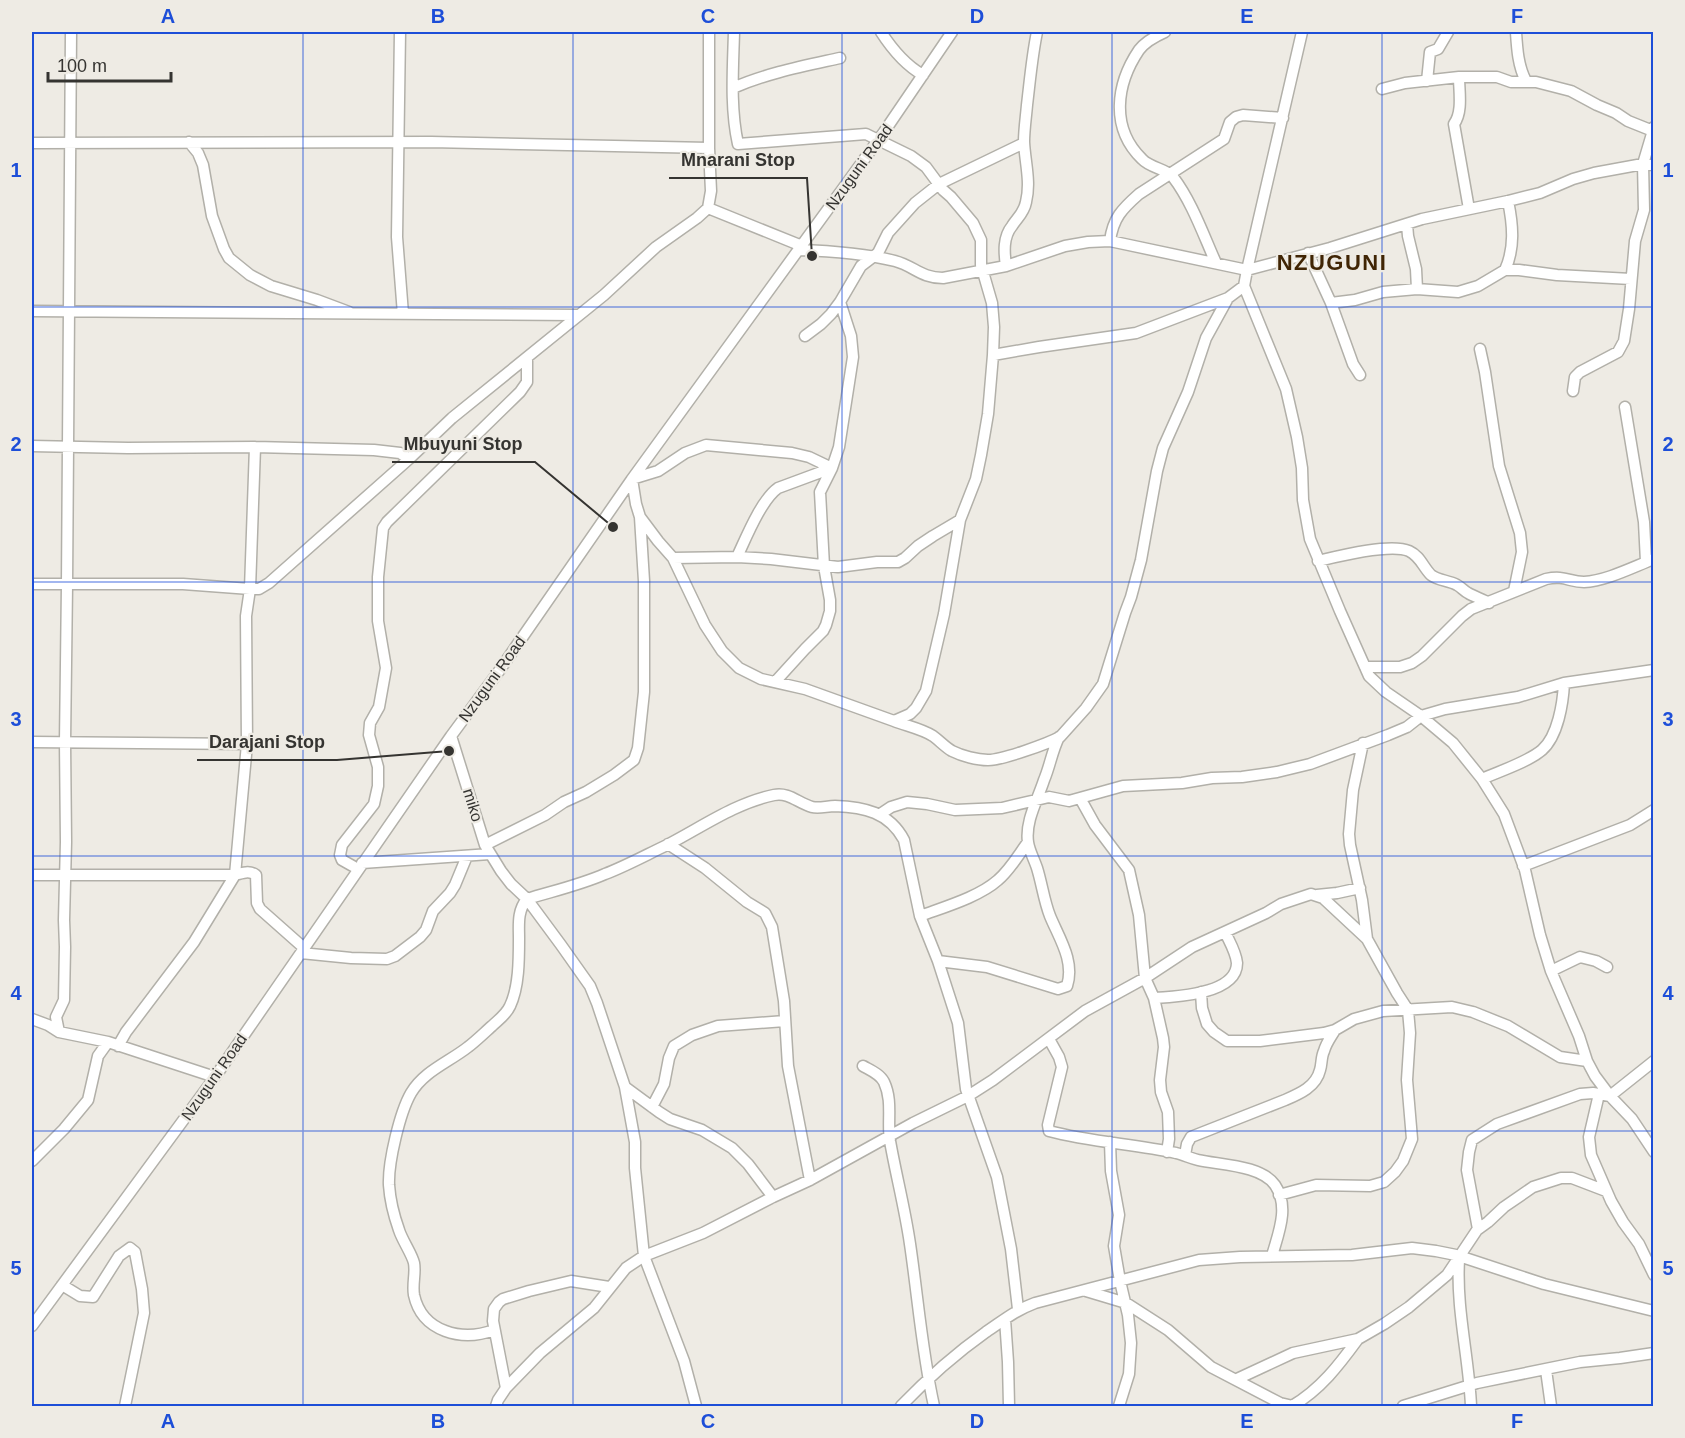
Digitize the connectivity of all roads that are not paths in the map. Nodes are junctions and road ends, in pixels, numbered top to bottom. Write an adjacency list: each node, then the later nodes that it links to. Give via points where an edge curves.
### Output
1 (71, 32): 25 (street)
2 (400, 32): 23 (street)
3 (709, 32): 27 (street)
4 (734, 32): 17 (street)
5 (881, 32): 13 (street, via 911,68)
6 (952, 32): 13 (street, Nzuguni Road)
7 (1037, 32): 26 (street)
8 (1165, 32): 29 (street, via 1145,44 1133,59 1119,105 1120,121 1133,149 1148,165)
9 (1302, 32): 19 (street)
10 (1448, 32): 15 (street, via 1438,49 1430,52)
11 (1516, 32): 16 (street)
12 (840, 58): 17 (street)
13 (923, 75): 21 (street, Nzuguni Road)
14 (1459, 77): 15 (street); 16 (street); 33 (street, via 1459,113 1454,124)
15 (1427, 81): 18 (street)
16 (1526, 81): 20 (street, via 1571,91 1628,121)
17 (733, 88): 21 (street, via 738,144 866,134)
18 (1382, 89)
19 (1283, 118): 29 (street, via 1236,117 1224,139); 41 (street)
20 (1653, 129): 28 (street)
21 (878, 141): 30 (street, via 918,160); 36 (street, Nzuguni Road)
22 (189, 142): 23 (street); 25 (street); 52 (street, via 201,158 212,216 229,258 271,286)
23 (399, 142): 27 (street); 53 (street, via 397,237)
24 (32, 143): 25 (street)
25 (70, 143): 51 (street)
26 (1024, 143): 30 (street); 40 (street, via 1027,202 1005,239)
27 (709, 148): 32 (street)
28 (1648, 164): 31 (street, via 1594,173); 44 (street)
29 (1171, 174): 35 (street, via 1139,194 1119,213); 39 (street)
30 (939, 184): 38 (street, via 888,233); 43 (street, via 978,231)
31 (1508, 201): 33 (street); 42 (street, via 1513,248)
32 (708, 208): 36 (street); 54 (street)
33 (1469, 209): 34 (street)
34 (1407, 224): 37 (street); 46 (street)
35 (1110, 241): 39 (street); 40 (street, via 1065,246)
36 (800, 248): 38 (street); 67 (street, Nzuguni Road)
37 (1308, 253): 41 (street); 49 (street)
38 (874, 257): 43 (street, via 898,261 932,278); 48 (street, via 861,266)
39 (1216, 263): 41 (street)
40 (1006, 266): 43 (street)
41 (1246, 270): 45 (street)
42 (1505, 270): 44 (street); 46 (street, via 1478,286 1458,292)
43 (982, 271): 57 (street, via 992,303)
44 (1631, 279): 60 (street, via 1624,341 1618,352 1580,372)
45 (1244, 286): 47 (street); 73 (street, via 1286,389 1310,538)
46 (1417, 290): 49 (street, via 1383,292)
47 (1228, 298): 57 (street, via 1136,333); 87 (street, via 1206,338 1163,448 1141,560 1103,684)
48 (840, 302): 55 (street); 66 (street, via 854,357)
49 (1331, 303): 59 (street)
50 (32, 311): 51 (street)
51 (69, 312): 52 (street); 63 (street)
52 (354, 314): 53 (street)
53 (403, 314): 54 (street)
54 (578, 315): 58 (street)
55 (805, 336)
56 (1480, 350): 78 (street, via 1499,466 1520,534 1522,552)
57 (993, 355): 69 (street, via 981,455)
58 (527, 358): 65 (street, via 452,418); 101 (street, via 527,382 520,392 383,528 378,621 387,668 369,735 378,767 377,797 340,850 342,860)
59 (1360, 375)
60 (1573, 391)
61 (1624, 407): 72 (street)
62 (32, 446): 63 (street)
63 (68, 446): 64 (street); 76 (street)
64 (255, 447): 65 (street, via 374,450 400,453); 77 (street)
65 (409, 459): 77 (street, via 269,583)
66 (832, 468): 67 (street, via 792,453 706,445); 70 (street, via 772,492); 74 (street, via 820,492)
67 (632, 480): 68 (street); 86 (street, Nzuguni Road)
68 (640, 517): 71 (street); 99 (street, via 644,692 634,760)
69 (960, 520): 74 (street, via 901,561); 85 (street, via 926,691 910,714)
70 (737, 557): 71 (street); 74 (street)
71 (673, 558): 82 (street, via 722,651 739,668)
72 (1650, 560): 78 (street, via 1603,579 1581,582 1558,576)
73 (1318, 561): 79 (street, via 1358,552 1408,551 1431,574); 80 (street)
74 (824, 566): 82 (street, via 831,604 826,625)
75 (32, 584): 76 (street)
76 (67, 585): 77 (street, via 172,584); 89 (street)
77 (250, 589): 91 (street, via 246,616)
78 (1514, 591): 79 (street)
79 (1489, 603): 80 (street, via 1462,616 1412,663)
80 (1365, 668): 84 (street, via 1386,692)
81 (1653, 670): 83 (street)
82 (775, 682): 85 (street)
83 (1564, 683): 84 (street, via 1518,697); 92 (street, via 1556,724 1542,750)
84 (1421, 716): 90 (street, via 1407,727); 92 (street, via 1453,743)
85 (894, 721): 87 (street, via 922,730 949,750 987,760)
86 (451, 736): 99 (street, miko); 101 (street, Nzuguni Road)
87 (1060, 737): 94 (street)
88 (32, 742): 89 (street)
89 (64, 742): 91 (street); 104 (street)
90 (1363, 743): 93 (street, via 1277,772 1123,786); 106 (street, via 1349,834)
91 (247, 744): 105 (street)
92 (1482, 779): 102 (street, via 1504,814)
93 (1080, 798): 94 (street, via 1067,801 1049,797); 116 (street, via 1129,870 1139,915)
94 (1035, 802): 96 (street, via 955,810 908,802); 97 (street)
95 (1653, 810): 102 (street, via 1630,825)
96 (879, 815): 98 (street, via 869,810 814,807 779,794 734,809); 109 (street, via 898,829 904,840)
97 (1028, 842): 109 (street, via 994,883); 113 (street, via 1050,916 1065,950 1067,986 1058,989 987,967)
98 (668, 844): 108 (street, via 604,875); 121 (street, via 769,919)
99 (488, 850): 100 (street); 108 (street, miko, via 501,872)
100 (467, 856): 101 (street); 112 (street, via 455,885 433,911 426,930 395,956 351,958)
101 (360, 866): 112 (street, Nzuguni Road)
102 (1523, 866): 115 (street)
103 (32, 875): 104 (street)
104 (65, 875): 105 (street); 123 (street, via 64,1000 56,1017)
105 (235, 875): 112 (street, via 256,875 257,903); 125 (street, via 194,942)
106 (1360, 888): 107 (street); 111 (street)
107 (1317, 895): 110 (street, via 1281,904); 111 (street)
108 (527, 899): 130 (street, miko, via 590,986); 158 (street, via 520,915 516,978 509,1008 479,1039 416,1086 399,1127 389,1175 395,1215 413,1260 414,1296 423,1314 441,1329 464,1336)
109 (920, 916): 113 (street)
110 (1225, 932): 116 (street, via 1192,947); 117 (street, via 1236,960 1235,972 1226,984)
111 (1367, 939): 119 (street)
112 (302, 951): 129 (street, Nzuguni Road)
113 (938, 961): 132 (street, via 958,1023)
114 (1606, 967): 115 (street, via 1580,957)
115 (1551, 971): 126 (street)
116 (1145, 978): 118 (street); 124 (street, via 1085,1011)
117 (1201, 992): 118 (street); 122 (street, via 1207,1024 1227,1041 1260,1041)
118 (1154, 998): 136 (street, via 1164,1047 1160,1080 1167,1112)
119 (1408, 1010): 122 (street, via 1372,1013); 126 (street, via 1443,1007 1473,1012 1508,1026 1560,1057); 142 (street, via 1407,1080 1412,1139 1403,1161 1388,1180 1377,1185 1322,1185)
120 (32, 1019): 123 (street)
121 (785, 1021): 133 (street, via 718,1026 674,1046 663,1087); 140 (street, via 788,1066)
122 (1335, 1030): 138 (street, via 1309,1087 1191,1137)
123 (58, 1032): 125 (street)
124 (1048, 1039): 132 (street); 135 (street, via 1062,1067 1048,1129)
125 (113, 1044): 129 (street); 139 (street, via 98,1056 88,1100)
126 (1587, 1061): 131 (street)
127 (1653, 1061): 131 (street)
128 (863, 1066): 134 (street, via 884,1081)
129 (215, 1077): 150 (street, Nzuguni Road)
130 (625, 1087): 133 (street); 145 (street, miko, via 635,1142)
131 (1605, 1095): 137 (street, via 1632,1119); 141 (street, via 1588,1141); 144 (street, via 1580,1094 1497,1124 1473,1139 1467,1170)
132 (968, 1096): 134 (street); 154 (street, via 997,1177)
133 (652, 1107): 143 (street, via 732,1148)
134 (889, 1137): 140 (street); 162 (street, via 910,1241)
135 (1110, 1142): 136 (street); 149 (street, via 1119,1215 1114,1246)
136 (1167, 1152): 138 (street)
137 (1653, 1152)
138 (1185, 1155): 142 (street, via 1260,1173 1271,1180)
139 (32, 1161)
140 (810, 1180): 143 (street)
141 (1606, 1191): 144 (street, via 1572,1178 1551,1181 1516,1198); 148 (street)
142 (1279, 1195): 146 (street, via 1282,1220)
143 (773, 1197): 145 (street, via 703,1233)
144 (1479, 1229): 147 (street)
145 (644, 1256): 151 (street); 169 (street, miko, via 684,1361)
146 (1272, 1256): 147 (street, via 1352,1255 1412,1248); 149 (street, via 1199,1260)
147 (1460, 1257): 155 (street, via 1544,1284); 159 (street, via 1428,1292); 164 (street, via 1458,1282)
148 (1653, 1275)
149 (1120, 1281): 152 (street); 153 (street)
150 (62, 1285): 157 (street, Nzuguni Road); 168 (street, via 80,1296 93,1297 119,1256 130,1248 135,1252 144,1313)
151 (609, 1287): 158 (street, via 571,1281 503,1299 493,1313); 165 (street, via 594,1308 540,1353)
152 (1086, 1291): 153 (street); 154 (street)
153 (1126, 1303): 163 (street, via 1168,1330 1211,1367); 173 (street, via 1130,1365)
154 (1018, 1310): 156 (street)
155 (1653, 1311)
156 (1005, 1319): 162 (street); 172 (street)
157 (32, 1326)
158 (494, 1330): 165 (street)
159 (1358, 1338): 163 (street, via 1293,1353); 167 (street, via 1318,1387)
160 (1653, 1353): 161 (street)
161 (1546, 1370): 164 (street); 176 (street)
162 (927, 1379): 170 (street); 171 (street)
163 (1237, 1379): 167 (street)
164 (1470, 1385): 174 (street); 175 (street)
165 (506, 1388): 166 (street)
166 (499, 1404)
167 (1292, 1406)
168 (125, 1407)
169 (696, 1407)
170 (901, 1407)
171 (934, 1407)
172 (1009, 1407)
173 (1119, 1407)
174 (1403, 1407)
175 (1471, 1407)
176 (1551, 1407)

